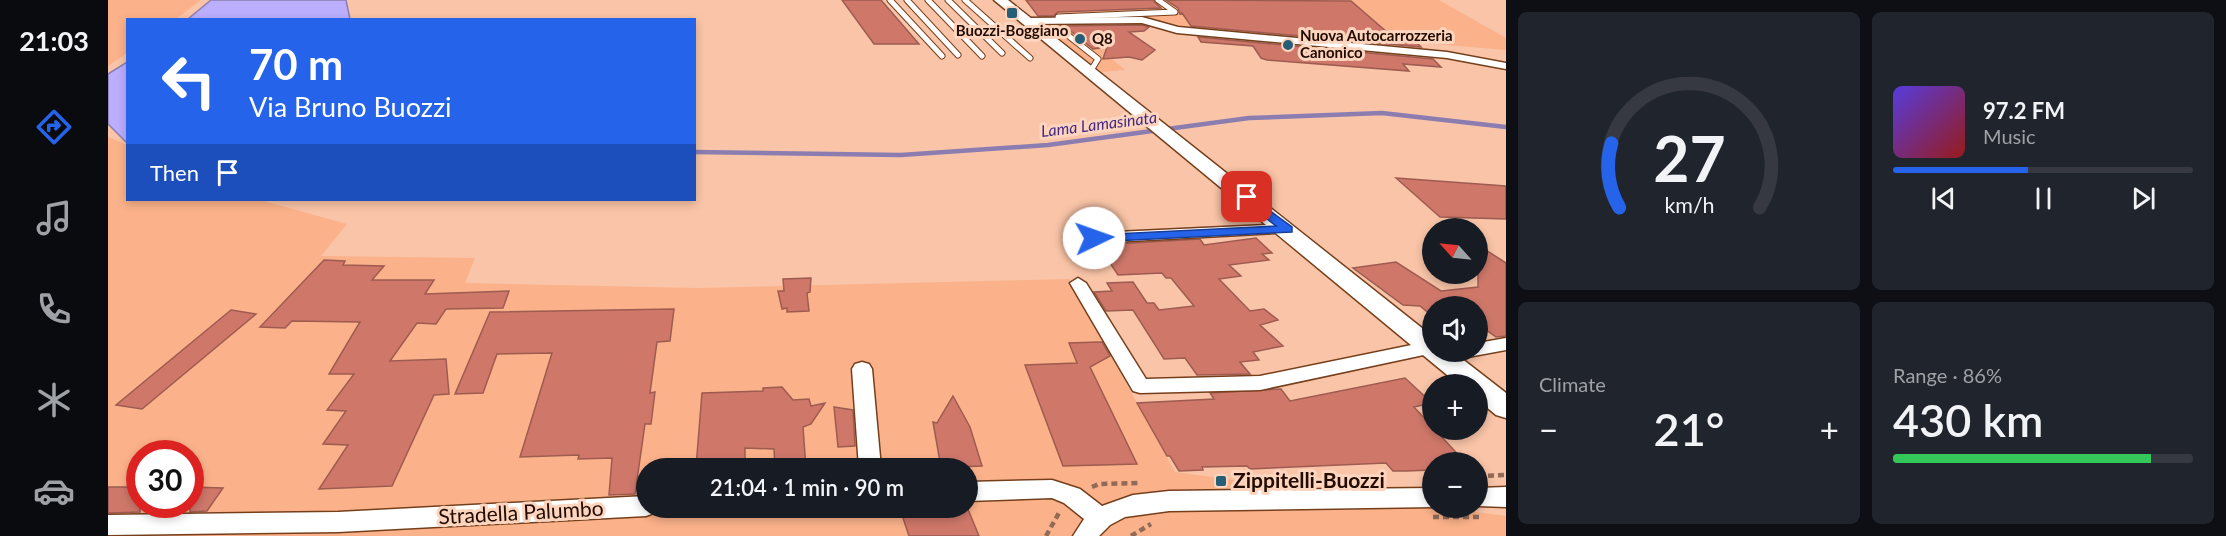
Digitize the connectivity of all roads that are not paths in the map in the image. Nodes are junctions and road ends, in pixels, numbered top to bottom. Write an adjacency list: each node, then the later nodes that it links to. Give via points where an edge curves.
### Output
1 (890, 0): 12 (lane)
2 (907, 0): 11 (lane)
3 (928, 0): 13 (lane)
4 (948, 0): 10 (lane)
5 (965, 0): 14 (lane)
6 (1000, 0): 9 (main road)
7 (1158, 0): 8 (lane, via 1174,12)
8 (1058, 16)
9 (1029, 23): 15 (street, via 1142,20 1177,30 1447,55); 16 (main road)
10 (1002, 53)
11 (958, 54)
12 (942, 56)
13 (982, 56)
14 (1030, 57)
15 (1506, 66)
16 (1285, 227): 17 (street); 19 (main road)
17 (1094, 238)
18 (1078, 283): 22 (street, via 1140,386 1260,383)
19 (1422, 340)
20 (1506, 345): 21 (street)
21 (1488, 348)
22 (1422, 353)
23 (1449, 362): 25 (main road)
24 (862, 369): 28 (street)
25 (1464, 374)
26 (1488, 393): 27 (main road)
27 (1506, 408)
28 (869, 458)
29 (978, 492): 35 (street, via 1052,489 1072,496)
30 (1488, 497): 31 (street)
31 (1506, 497)
32 (1422, 498): 35 (street, via 1131,504)
33 (636, 507): 34 (street, Stradella Palumbo, via 338,522)
34 (108, 525)
35 (1092, 527)

